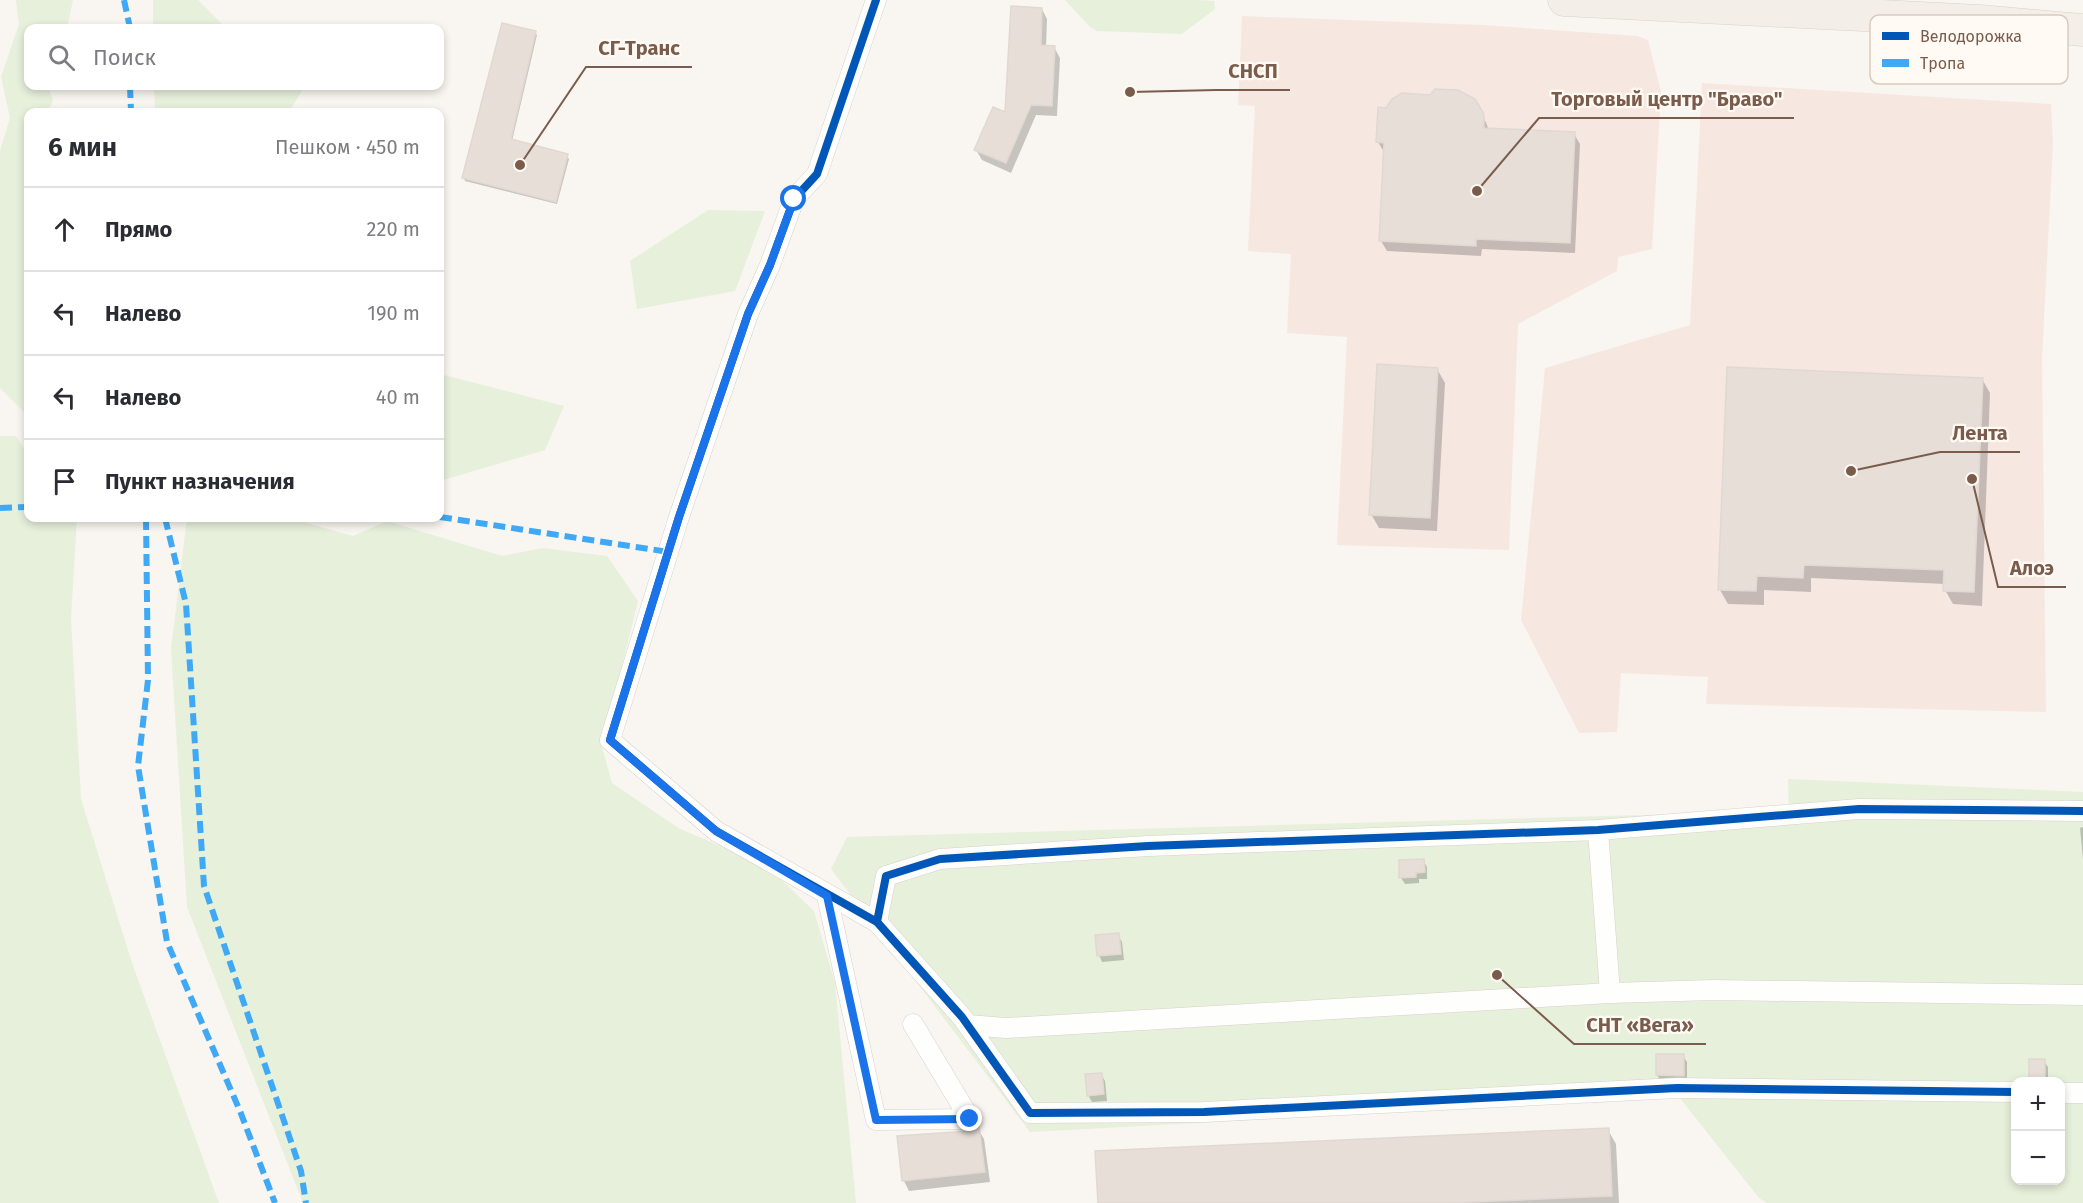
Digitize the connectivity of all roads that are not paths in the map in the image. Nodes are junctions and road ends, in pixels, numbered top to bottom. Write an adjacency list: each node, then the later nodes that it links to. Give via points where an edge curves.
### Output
1 (876, 0): 9 (street, via 817,174 794,199 748,314 679,517 610,740 716,831)
2 (1564, 0): 3 (main road)
3 (1980, 10): 4 (main road)
4 (2006, 15)
5 (2068, 27): 6 (main road)
6 (2083, 30)
7 (2083, 811): 8 (street, via 1859,809)
8 (1598, 830): 10 (street, via 1148,846 940,860 886,876); 11 (street)
9 (827, 896): 10 (street); 13 (street, via 876,1120 970,1119)
10 (877, 922): 14 (street)
11 (1610, 993): 12 (street, via 1714,990); 14 (street, via 1006,1028)
12 (2083, 995)
13 (913, 1024)
14 (968, 1025): 15 (street, via 1030,1113 1203,1112 1677,1088)
15 (2011, 1092)
16 (2065, 1093): 17 (street)
17 (2083, 1093)

